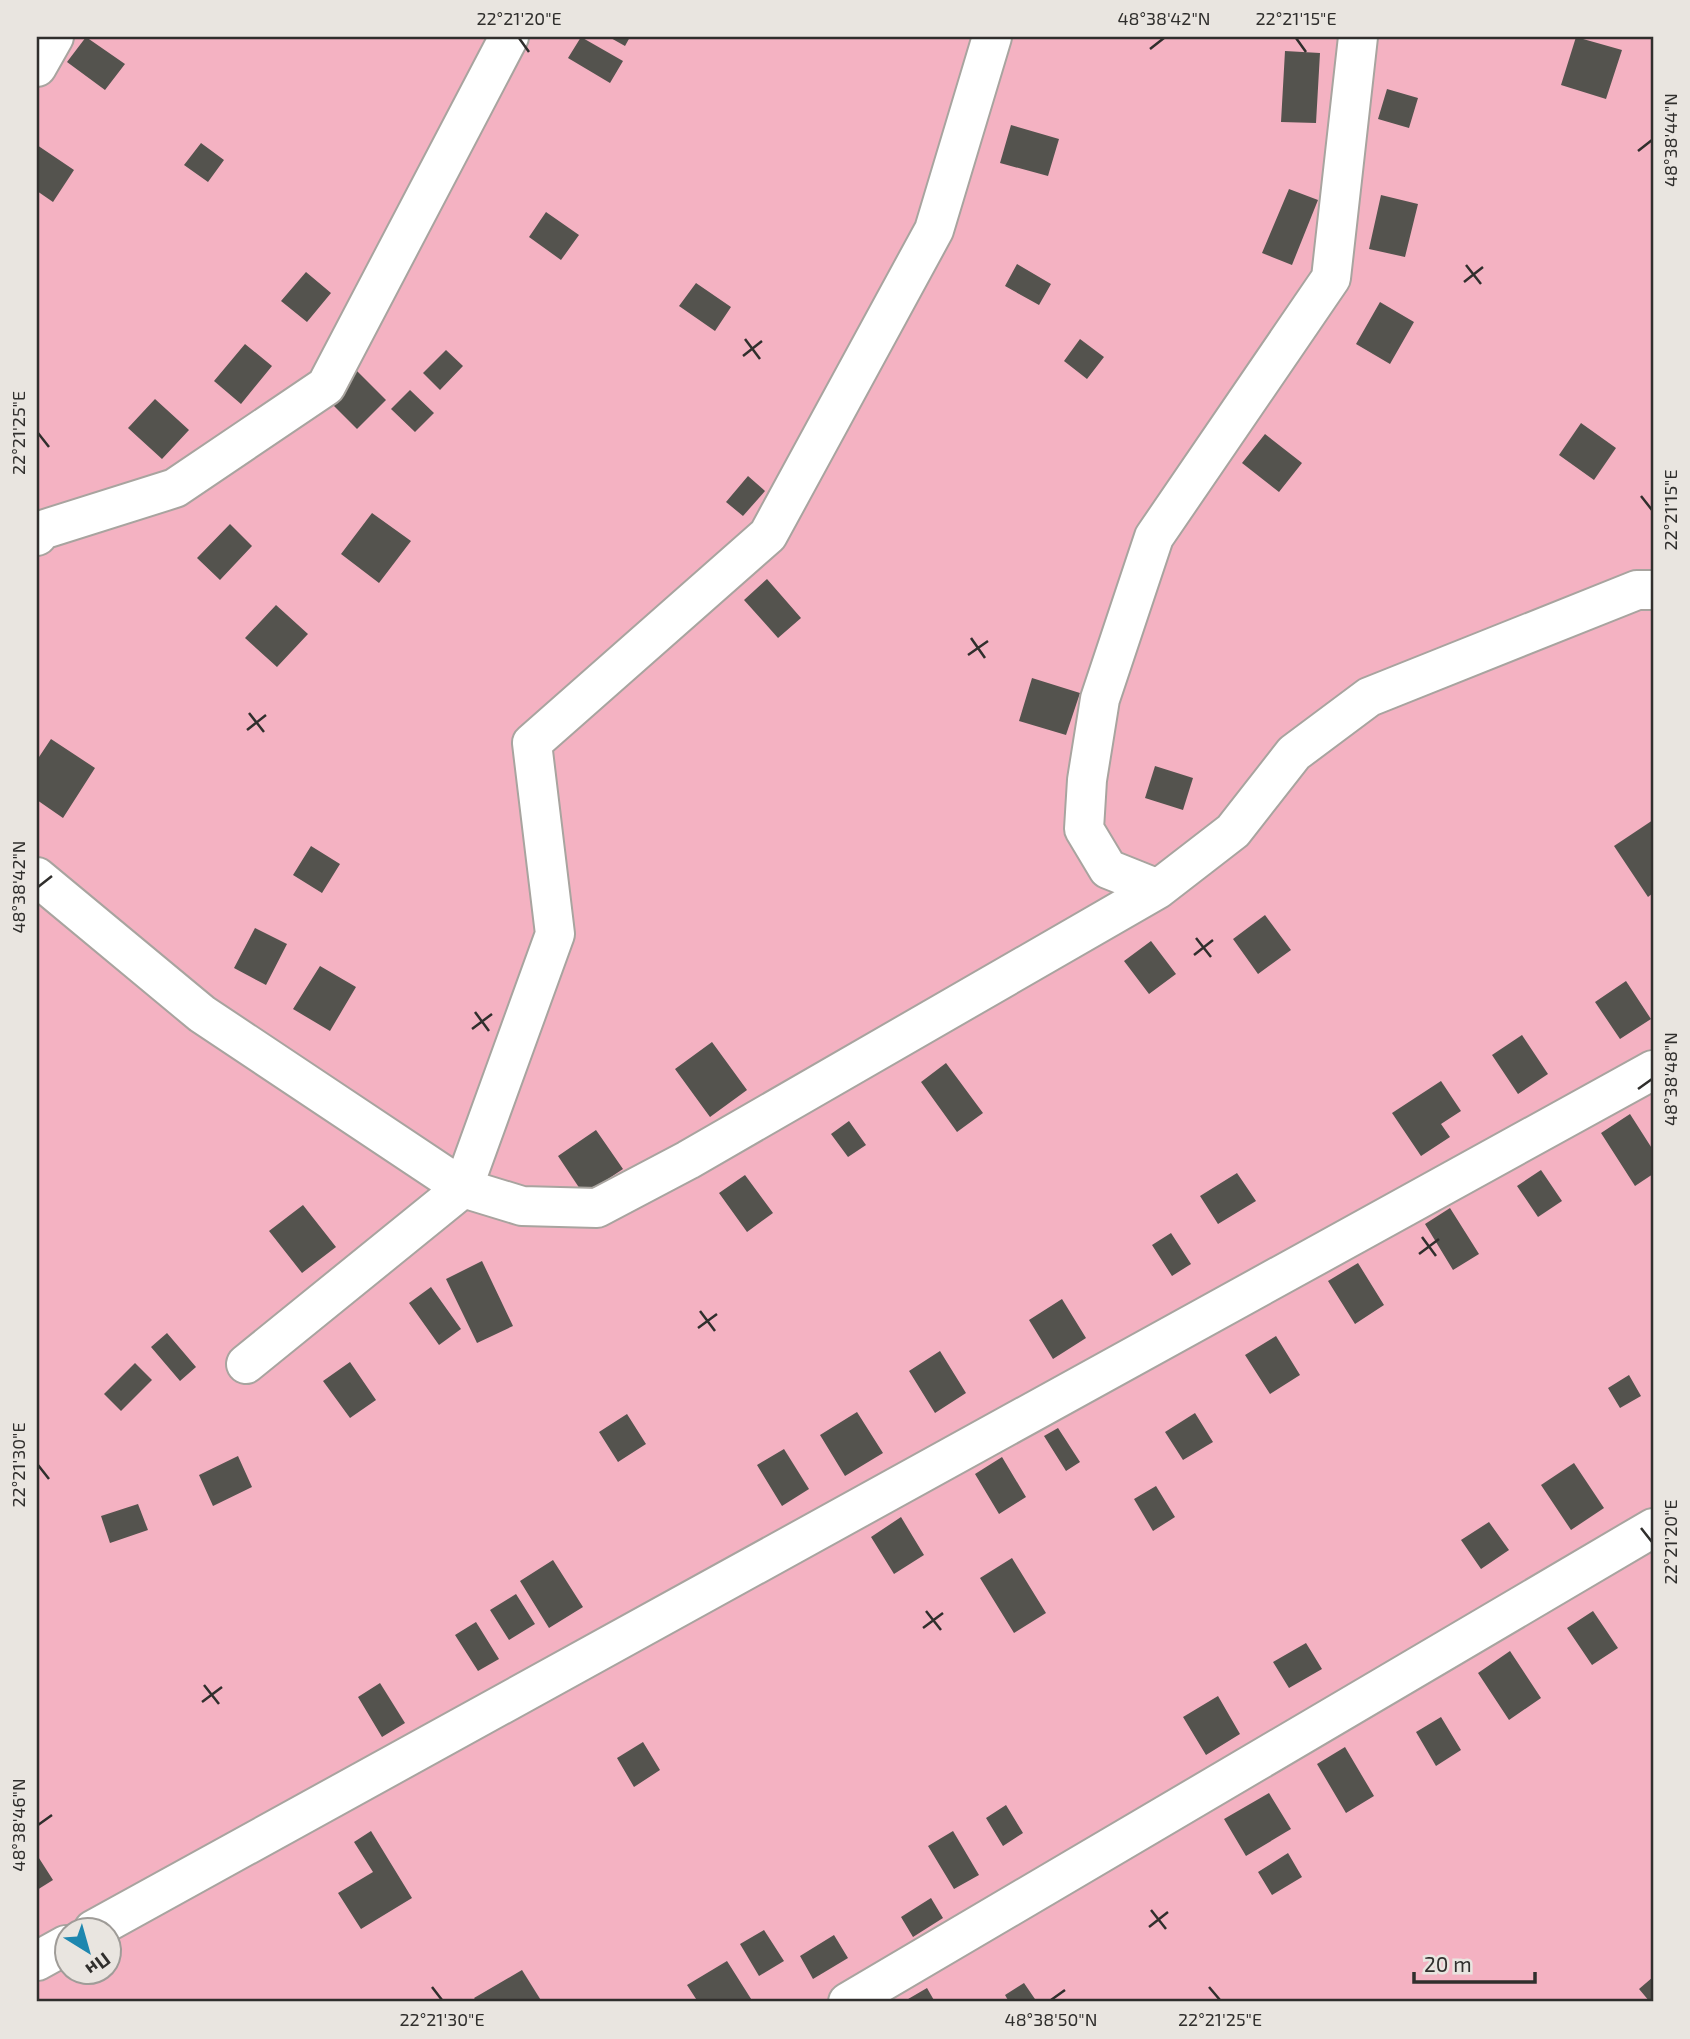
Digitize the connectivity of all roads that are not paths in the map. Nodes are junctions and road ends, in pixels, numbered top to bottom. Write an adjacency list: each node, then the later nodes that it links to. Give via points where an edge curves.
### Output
1 (54, 37): 5 (lane)
2 (509, 37): 6 (lane, via 326,386 175,488 42,530)
3 (992, 37): 11 (lane, via 934,230 768,535 532,743 555,934)
4 (1358, 37): 9 (lane, via 1331,278 1154,537 1100,699 1084,829 1108,869)
5 (37, 67)
6 (37, 536)
7 (1653, 590): 9 (lane, via 1637,590 1369,697 1294,752 1234,831)
8 (37, 877): 11 (lane, via 202,1014)
9 (1158, 889): 11 (lane, via 597,1208 522,1206)
10 (1653, 1070): 14 (lane)
11 (463, 1188): 12 (lane)
12 (246, 1364)
13 (1653, 1528): 15 (lane)
14 (118, 1916)
15 (848, 2002)

